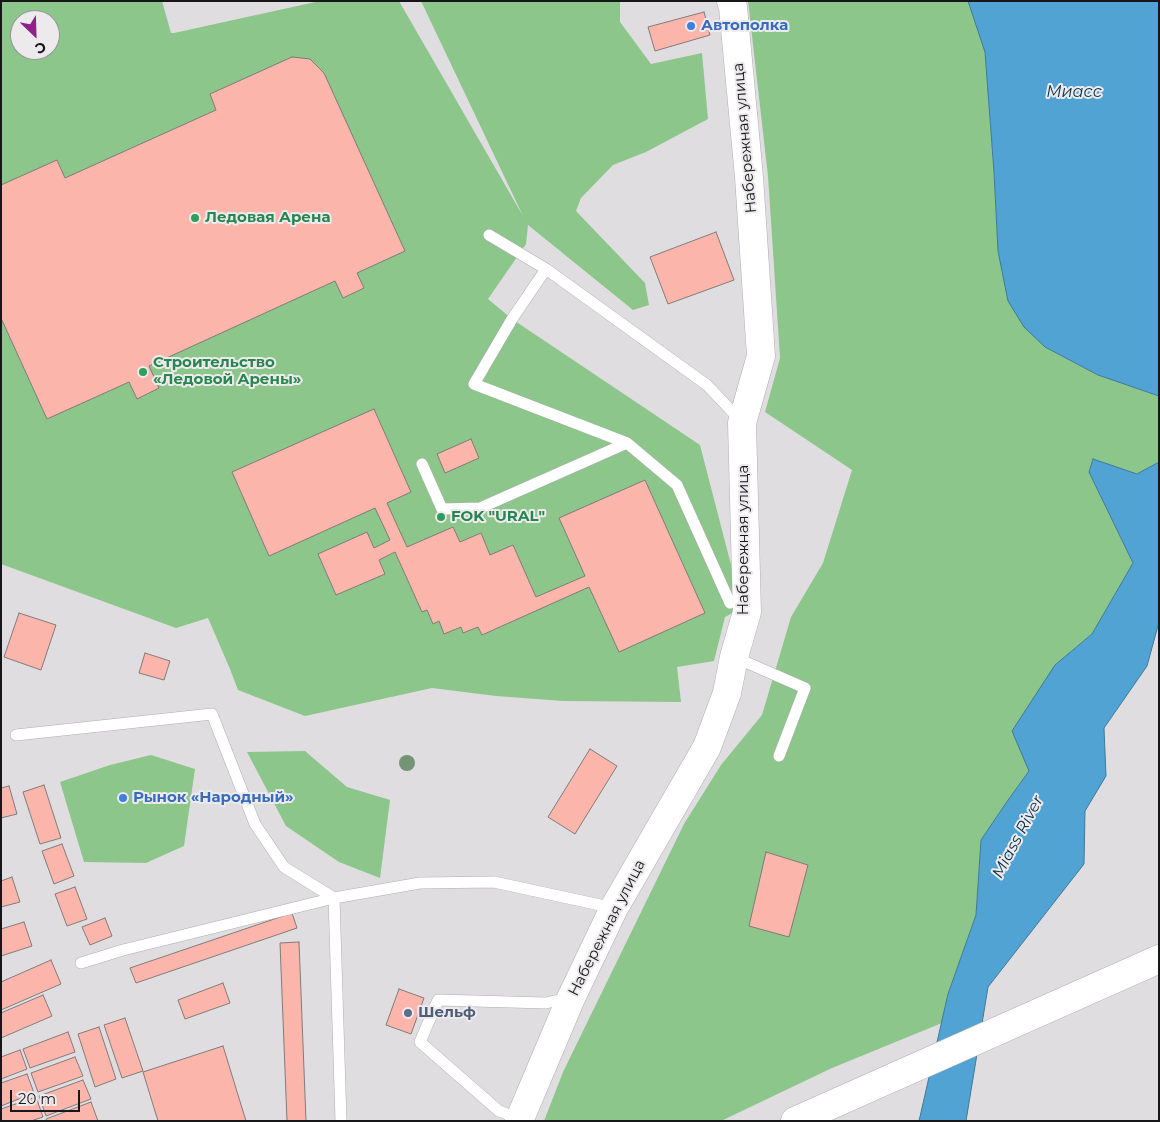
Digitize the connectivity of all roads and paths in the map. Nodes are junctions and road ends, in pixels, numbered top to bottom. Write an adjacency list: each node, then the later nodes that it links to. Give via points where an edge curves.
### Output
1 (731, 1): 4 (street, Набережная улица, via 750,177 761,356)
2 (488, 235): 3 (lane)
3 (546, 268): 4 (lane, via 707,385); 5 (lane, via 474,384)
4 (742, 423): 8 (street, Набережная улица, via 747,612)
5 (627, 443): 6 (lane, via 480,508 442,509); 7 (lane, via 678,485)
6 (422, 464)
7 (730, 603)
8 (734, 658): 10 (lane, via 805,688); 12 (street, Набережная улица, via 727,693 707,747)
9 (16, 735): 11 (lane, via 212,714 255,824 284,867)
10 (779, 756)
11 (334, 898): 12 (lane, via 420,883 494,882); 14 (lane); 17 (lane)
12 (614, 908): 15 (street, Набережная улица)
13 (1159, 959): 18 (street)
14 (81, 963)
15 (571, 998): 16 (street, Набережная улица); 16 (lane, via 546,1003 438,1000 420,1042 499,1110)
16 (520, 1120)
17 (341, 1121)
18 (794, 1121)

